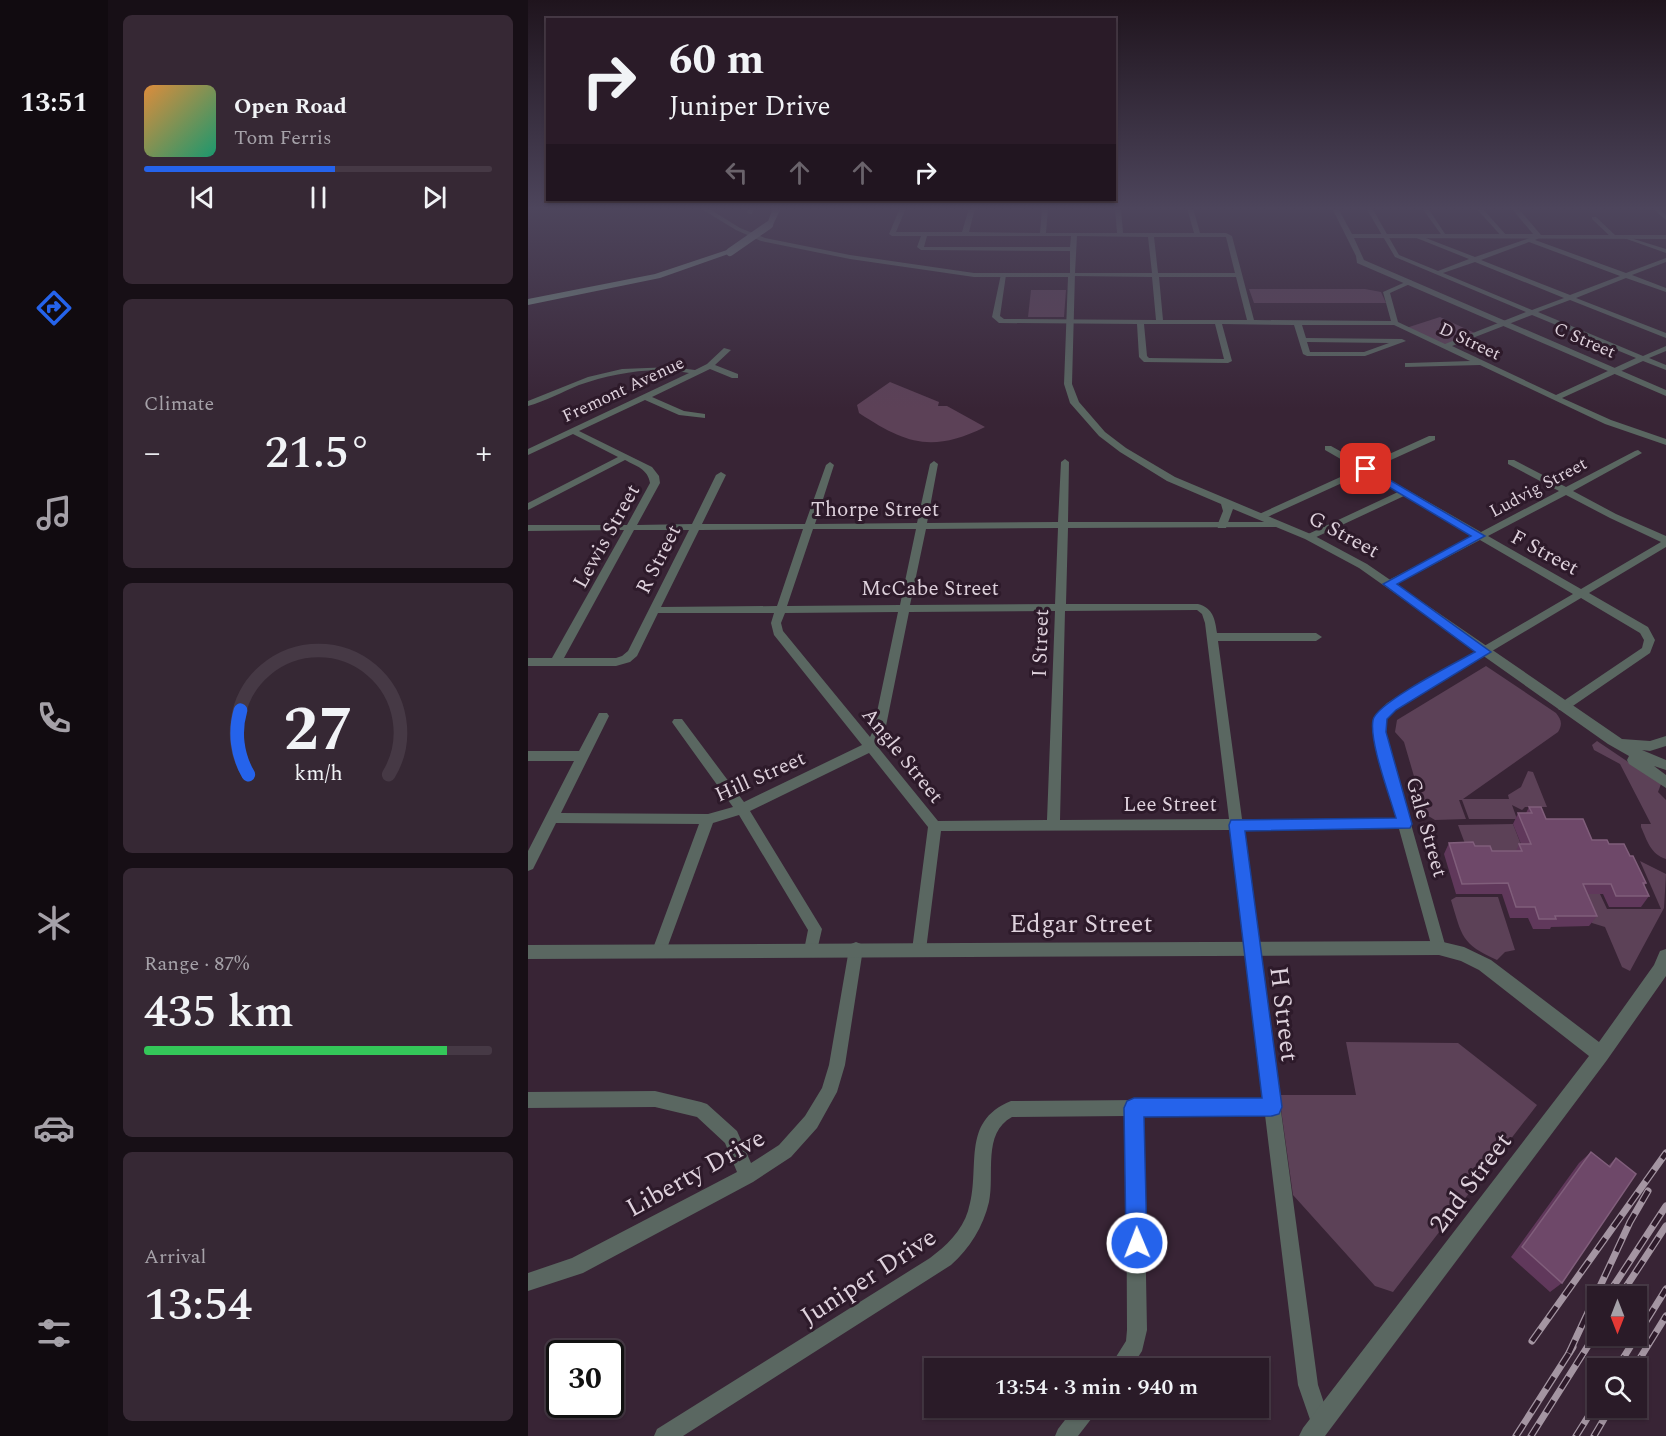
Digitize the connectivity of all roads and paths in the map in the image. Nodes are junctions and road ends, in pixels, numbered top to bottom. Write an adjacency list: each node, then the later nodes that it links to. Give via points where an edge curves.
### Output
1 (660, 275): 13 (main road, bridge)
2 (1003, 275): 15 (street, D Street, via 998,320)
3 (1072, 275): 15 (street)
4 (1156, 275): 17 (street)
5 (1240, 275): 19 (street)
6 (1393, 275): 10 (street, C Street)
7 (1442, 275): 14 (street)
8 (1512, 275): 12 (street)
9 (1627, 275): 11 (street); 12 (street)
10 (1410, 282): 21 (street, via 1386,292); 22 (street, C Street)
11 (1666, 290)
12 (1570, 298): 14 (street); 24 (street)
13 (528, 302)
14 (1532, 313): 22 (street); 30 (street)
15 (1071, 321): 16 (street, D Street); 58 (street, G Street, via 1068,384 1075,403 1087,418 1123,450 1171,479)
16 (1140, 321): 17 (street, D Street); 18 (street, via 1143,357 1147,360 1228,360)
17 (1160, 321): 18 (street, D Street)
18 (1218, 321): 19 (street, D Street)
19 (1251, 321): 20 (street, D Street)
20 (1297, 321): 21 (street, D Street); 25 (street)
21 (1395, 323): 23 (street, D Street)
22 (1504, 324): 27 (street); 35 (street, C Street)
23 (1422, 335): 26 (street); 27 (street, D Street)
24 (1666, 336)
25 (1303, 340): 26 (street); 26 (street, via 1307,354 1365,354)
26 (1402, 341)
27 (1446, 346): 31 (street, D Street)
28 (1666, 348): 30 (street)
29 (728, 350): 33 (street, Fremont Avenue)
30 (1642, 358): 34 (street); 35 (street)
31 (1482, 363): 32 (street); 40 (street, D Street)
32 (1408, 365)
33 (710, 366): 36 (street, Fremont Avenue); 37 (street)
34 (1666, 368)
35 (1614, 371): 38 (street, C Street); 40 (street)
36 (696, 373): 39 (street, Fremont Avenue); 41 (street, via 678,369 618,370 585,379)
37 (735, 376)
38 (1666, 393)
39 (646, 397): 42 (street, via 682,413); 43 (street, Fremont Avenue)
40 (1555, 398): 45 (street, D Street)
41 (528, 404)
42 (702, 416)
43 (573, 431): 47 (street, Fremont Avenue); 49 (street, Lewis Street)
44 (1432, 438): 54 (street)
45 (1666, 442)
46 (1328, 448): 54 (street, F Street)
47 (528, 453)
48 (1638, 453): 56 (street, Ludvig Street)
49 (624, 457): 59 (street); 67 (street, Lewis Street, via 649,469 655,483)
50 (1065, 462): 65 (street, I Street)
51 (1511, 462): 56 (street)
52 (934, 464): 64 (street)
53 (830, 465): 68 (street, Angle Street)
54 (1366, 469): 57 (street, F Street); 60 (street)
55 (721, 475): 63 (street, R Street)
56 (1567, 491): 69 (street, Ludvig Street); 72 (street)
57 (1405, 492): 69 (street, F Street); 70 (street)
58 (1226, 502): 60 (street, G Street); 62 (street, via 1228,511)
59 (528, 507)
60 (1260, 517): 61 (street, G Street)
61 (1277, 524): 62 (street, Thorpe Street); 70 (street, G Street)
62 (1222, 526): 65 (street, Thorpe Street)
63 (696, 527): 67 (street, Thorpe Street); 68 (street, Thorpe Street); 79 (street, R Street)
64 (922, 527): 65 (street, Thorpe Street); 68 (street, Thorpe Street); 76 (street)
65 (1064, 527): 75 (street, I Street)
66 (532, 528): 67 (street, Thorpe Street); 71 (street)
67 (631, 528): 84 (street, Lewis Street)
68 (808, 528): 77 (street, Angle Street)
69 (1480, 536): 73 (street, Ludvig Street); 74 (street, F Street)
70 (1309, 537): 73 (street, G Street)
71 (528, 540)
72 (1666, 542): 74 (street)
73 (1389, 584): 82 (street, G Street)
74 (1584, 593): 82 (street); 85 (street, F Street, via 1637,624 1649,636 1650,644)
75 (1061, 607): 76 (street, McCabe Street); 78 (street, McCabe Street); 99 (street, I Street)
76 (904, 608): 77 (street, McCabe Street); 90 (street, via 879,731)
77 (781, 609): 79 (street, McCabe Street); 90 (street, Angle Street, via 776,623 778,632)
78 (1206, 609): 81 (street, H Street)
79 (655, 610): 84 (street, R Street, via 626,659)
80 (1316, 637): 81 (street)
81 (1212, 638): 100 (street, H Street)
82 (1485, 652): 85 (street, G Street); 98 (street, Gale Street, via 1391,706 1380,717 1379,732)
83 (528, 662): 84 (street)
84 (556, 662)
85 (1563, 706): 88 (street, G Street)
86 (603, 716): 92 (street)
87 (678, 722): 95 (street)
88 (1613, 740): 89 (street, via 1650,746); 93 (street, G Street, via 1642,757); 94 (street, via 1623,752)
89 (1666, 741)
90 (871, 746): 95 (street, Hill Street); 101 (street, Angle Street)
91 (528, 756): 92 (street)
92 (584, 756): 96 (street)
93 (1666, 765)
94 (1666, 782)
95 (742, 809): 97 (street, Hill Street); 106 (street, via 815,928)
96 (551, 818): 97 (street, Hill Street); 102 (street)
97 (708, 819): 108 (street)
98 (1405, 824): 100 (street, Lee Street); 104 (street, Gale Street)
99 (1053, 825): 100 (street, Lee Street); 101 (street, Lee Street)
100 (1236, 825): 103 (street, H Street)
101 (935, 826): 107 (street, Angle Street)
102 (528, 865)
103 (1252, 948): 104 (street, Edgar Street); 107 (street, Edgar Street); 113 (street, H Street)
104 (1439, 948): 111 (street, Edgar Street, via 1464,954 1485,965)
105 (856, 949): 106 (street, Edgar Street); 107 (street, Edgar Street); 115 (street, Liberty Drive, via 829,1092 811,1122 785,1150)
106 (811, 950): 108 (street, Edgar Street)
107 (919, 950)
108 (659, 951): 109 (street, Edgar Street)
109 (528, 952)
110 (1666, 956): 111 (street, 2nd Street, via 1661,969)
111 (1601, 1054): 119 (street, 2nd Street)
112 (528, 1100): 115 (street, via 655,1099 701,1110 731,1137)
113 (1272, 1107): 114 (street, Juniper Drive); 119 (street, H Street)
114 (1134, 1108): 117 (street, via 1137,1330 1135,1344); 120 (street, Juniper Drive, via 1001,1112 993,1118 986,1133 980,1202 955,1252)
115 (747, 1176): 116 (street, Liberty Drive, via 576,1266)
116 (528, 1282)
117 (1126, 1358)
118 (1079, 1418): 121 (street)
119 (1316, 1430)
120 (664, 1436)
121 (1065, 1436)

